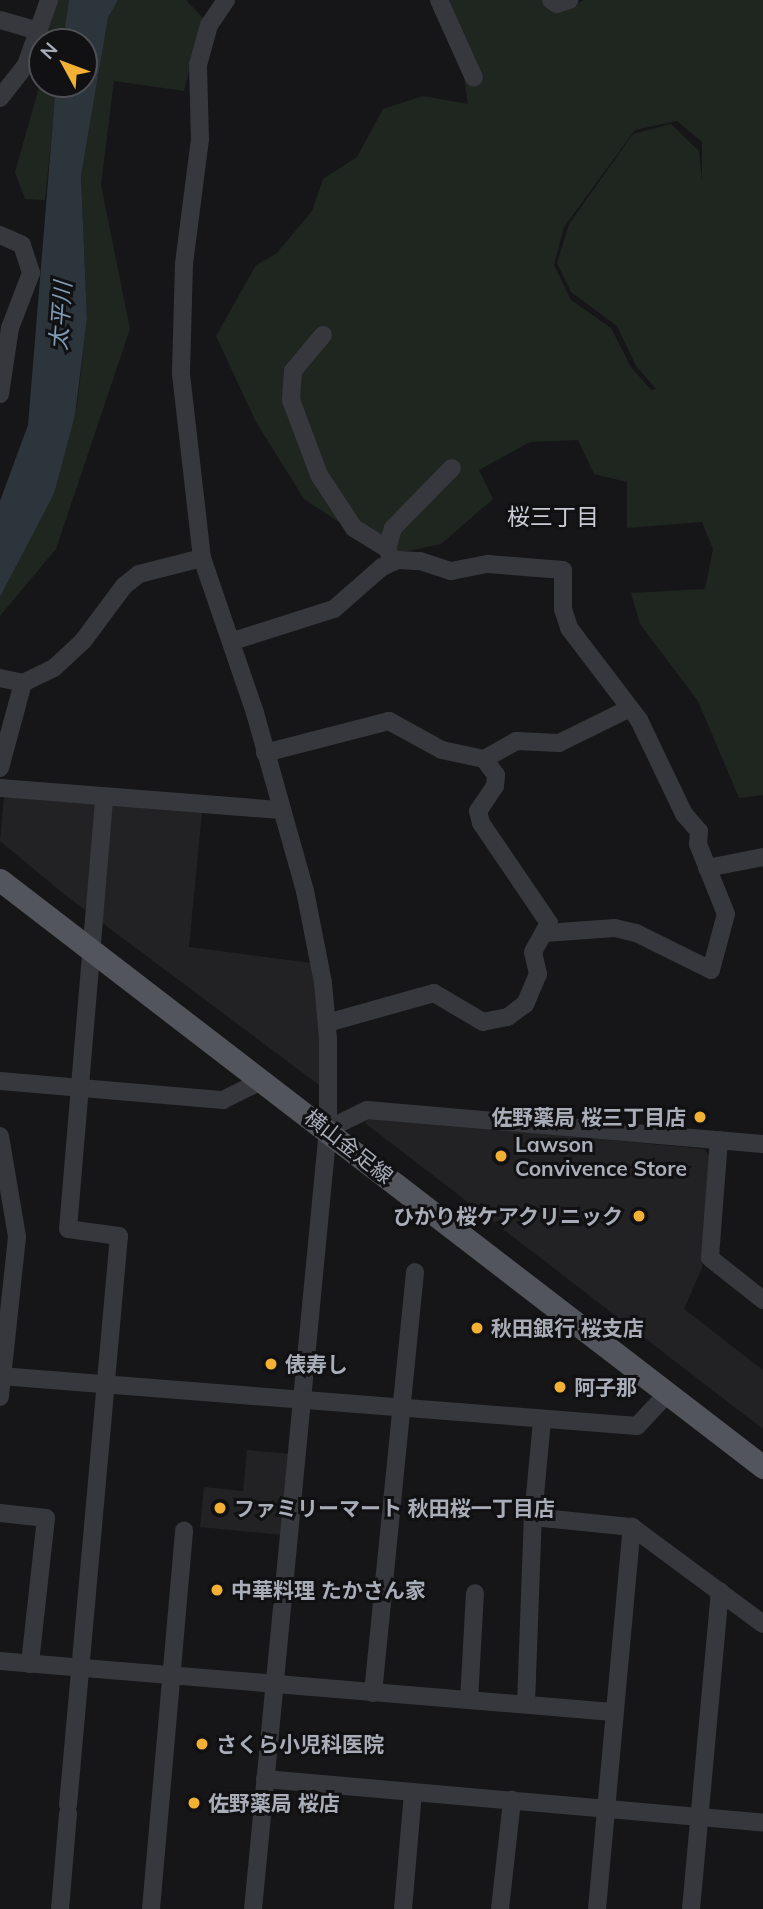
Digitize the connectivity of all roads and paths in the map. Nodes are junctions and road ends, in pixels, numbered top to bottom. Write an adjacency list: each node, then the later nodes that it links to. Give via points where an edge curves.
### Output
1 (49, 0): 8 (street)
2 (226, 0): 17 (street, via 209,24 198,65 200,139 184,264 181,374)
3 (439, 0): 10 (street)
4 (551, 0): 5 (street, via 556,4)
5 (569, 0)
6 (0, 20): 7 (street)
7 (28, 28)
8 (39, 28)
9 (28, 59): 11 (street)
10 (474, 78)
11 (0, 98)
12 (0, 235): 14 (street, via 22,246 31,273 10,328)
13 (323, 335): 16 (street, via 293,371 291,400 311,444 312,461 335,500 354,528)
14 (0, 394)
15 (452, 468): 16 (street, via 393,528)
16 (390, 555): 18 (street, via 334,609); 21 (street, via 452,571 488,564 563,570 563,609 569,628 602,667)
17 (202, 558): 18 (street); 20 (street, via 139,574 124,586 83,641 54,668)
18 (233, 641): 22 (street)
19 (0, 678): 20 (street)
20 (23, 683): 24 (street)
21 (628, 709): 23 (street, via 559,744 516,741); 29 (street, via 639,720 684,814 699,831)
22 (265, 753): 23 (street, via 389,721 442,750); 27 (street)
23 (484, 759): 31 (street, via 496,775 495,786 478,811 481,822 549,923)
24 (0, 768)
25 (0, 788): 26 (street)
26 (104, 796): 27 (street); 32 (street)
27 (281, 810): 33 (street, via 305,891)
28 (763, 857): 29 (street)
29 (706, 868): 31 (street, via 726,914 711,970 636,933 615,928)
30 (0, 880): 32 (main road, 横山金足線)
31 (545, 933): 33 (street, via 533,952 538,974 525,1004 495,1023 483,1022 434,993)
32 (90, 949): 34 (main road, 横山金足線); 36 (street)
33 (327, 1023): 37 (street)
34 (263, 1080): 36 (street, via 245,1093 223,1100); 37 (main road, 横山金足線)
35 (0, 1081): 36 (street)
36 (80, 1086): 44 (street, via 68,1229 119,1236)
37 (328, 1129): 39 (street, via 368,1110); 45 (main road, 横山金足線); 47 (street)
38 (0, 1136): 43 (street, via 17,1237)
39 (719, 1140): 40 (street); 42 (street, via 710,1258)
40 (763, 1144)
41 (415, 1272): 48 (street)
42 (763, 1300)
43 (1, 1376): 44 (street); 46 (street)
44 (108, 1385): 47 (street); 60 (street)
45 (667, 1394): 49 (street, via 637,1426); 50 (main road, 横山金足線)
46 (0, 1397)
47 (301, 1402): 48 (street); 62 (street)
48 (403, 1405): 49 (street); 63 (street)
49 (541, 1421): 52 (street)
50 (763, 1467)
51 (0, 1513): 59 (street, via 46,1518)
52 (533, 1517): 53 (street); 65 (street)
53 (632, 1527): 55 (street); 66 (street)
54 (184, 1530): 61 (street)
55 (720, 1591): 57 (street); 71 (street)
56 (475, 1592): 64 (street)
57 (763, 1624)
58 (0, 1661): 59 (street)
59 (30, 1664): 60 (street)
60 (79, 1668): 61 (street); 73 (street)
61 (173, 1675): 62 (street); 74 (street)
62 (274, 1683): 63 (street); 67 (street)
63 (373, 1693): 64 (street)
64 (469, 1700): 65 (street)
65 (526, 1704): 66 (street)
66 (613, 1712): 70 (street)
67 (265, 1779): 68 (street); 75 (street)
68 (413, 1792): 69 (street); 76 (street)
69 (512, 1800): 70 (street); 77 (street)
70 (604, 1808): 71 (street); 78 (street)
71 (697, 1817): 72 (street); 79 (street)
72 (763, 1823)
73 (60, 1909)
74 (150, 1909)
75 (253, 1909)
76 (403, 1909)
77 (500, 1909)
78 (597, 1909)
79 (691, 1909)

